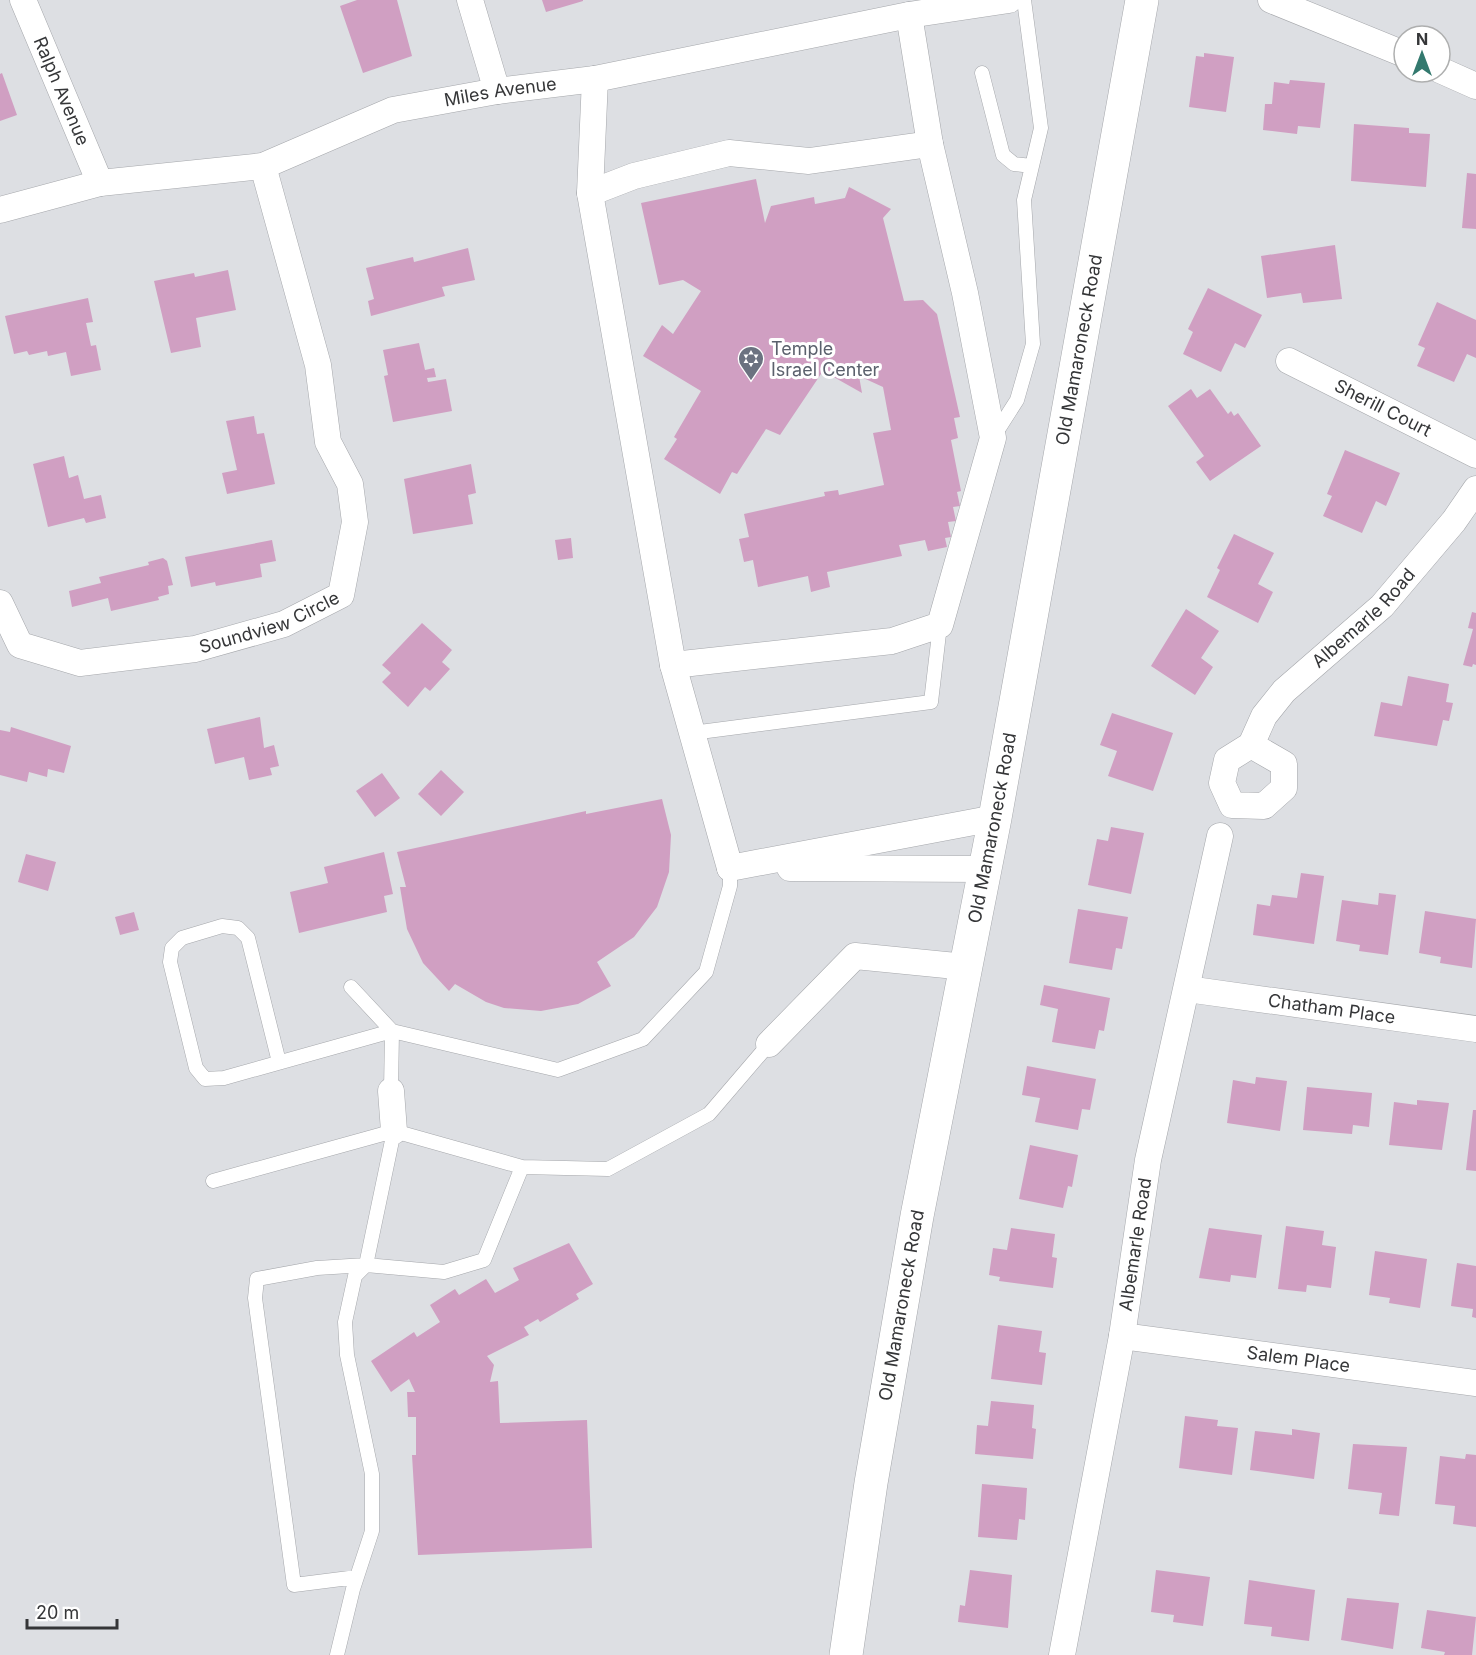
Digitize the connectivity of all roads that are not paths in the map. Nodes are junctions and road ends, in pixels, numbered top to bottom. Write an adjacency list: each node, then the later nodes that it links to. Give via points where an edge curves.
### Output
1 (23, 0): 17 (street, Ralph Avenue)
2 (470, 0): 13 (street)
3 (1009, 0): 7 (street, Miles Avenue)
4 (1024, 0): 16 (lane, via 1041,128)
5 (1142, 0): 29 (main road, Old Mamaroneck Road)
6 (1271, 0): 8 (street)
7 (909, 15): 11 (street, Miles Avenue); 14 (street)
8 (1392, 49)
9 (982, 73): 16 (lane, via 1003,155 1014,164)
10 (1452, 75): 12 (street)
11 (595, 79): 13 (street, Miles Avenue); 18 (street)
12 (1476, 86)
13 (496, 91): 15 (street, Miles Avenue, via 393,111)
14 (930, 144): 18 (street, via 809,161 729,153 634,176); 21 (street, via 965,293)
15 (263, 166): 17 (street, Miles Avenue); 24 (street, Soundview Circle, via 318,365 328,442 350,484 355,522 341,596 284,624 195,649 80,663 20,645)
16 (1032, 166): 21 (lane, via 1024,200 1033,344 1017,400)
17 (100, 183): 19 (street, Miles Avenue)
18 (590, 193): 26 (street)
19 (0, 210)
20 (1289, 361): 22 (street, Sherill Court)
21 (993, 438): 25 (street)
22 (1476, 455)
23 (1476, 489): 28 (street, Albemarle Road, via 1382,606 1284,692 1264,716)
24 (0, 603)
25 (940, 625): 26 (street, via 892,641); 27 (lane, via 931,702)
26 (673, 665): 27 (street)
27 (692, 733): 31 (street)
28 (1251, 745)
29 (995, 818): 31 (street); 32 (main road, Old Mamaroneck Road)
30 (1220, 836): 35 (street, Albemarle Road)
31 (730, 868): 32 (street); 37 (lane, via 730,886 706,972 644,1039 558,1070)
32 (985, 869): 33 (main road, Old Mamaroneck Road)
33 (966, 967): 38 (street, via 855,956); 49 (main road, Old Mamaroneck Road, via 917,1216)
34 (351, 987): 37 (lane)
35 (1187, 988): 36 (street, Chatham Place); 45 (street, Albemarle Road, via 1148,1160)
36 (1476, 1029)
37 (392, 1031): 39 (lane); 40 (lane)
38 (769, 1044): 42 (lane, via 709,1114 608,1169)
39 (279, 1062): 39 (lane, via 248,938 238,928 222,926 182,938 172,948 170,962 200,1074 204,1079 224,1078)
40 (392, 1090): 41 (street)
41 (394, 1131): 42 (lane); 43 (lane); 44 (lane)
42 (522, 1167): 44 (lane, via 484,1260 444,1272)
43 (213, 1180)
44 (366, 1265): 47 (lane, via 355,1276 345,1322 347,1355 372,1473 372,1531); 47 (lane, via 317,1268 257,1279 255,1298 294,1585)
45 (1122, 1336): 46 (street, Salem Place); 50 (street, Albemarle Road)
46 (1476, 1383)
47 (355, 1583): 48 (lane)
48 (337, 1655)
49 (846, 1655)
50 (1062, 1655)

